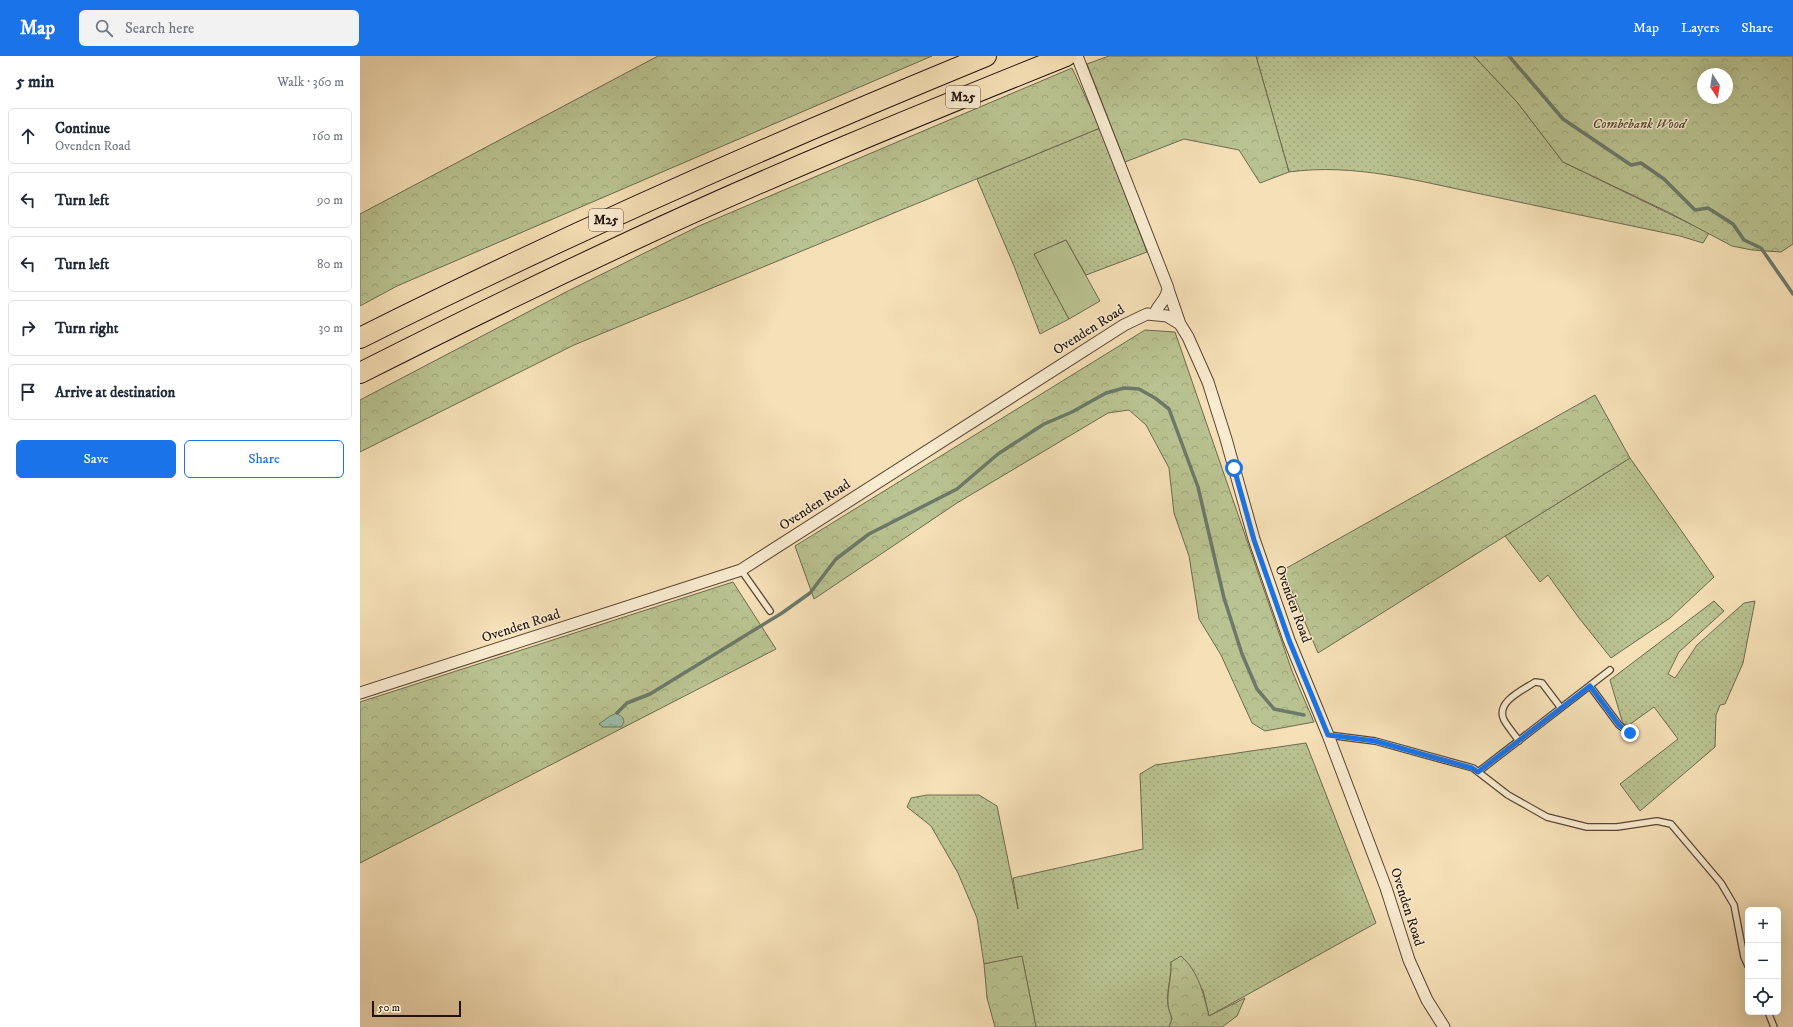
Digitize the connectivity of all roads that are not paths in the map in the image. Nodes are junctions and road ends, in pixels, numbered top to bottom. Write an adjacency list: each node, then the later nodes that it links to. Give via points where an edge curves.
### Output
1 (986, 56): 7 (highway, M25, via 664,193 501,268)
2 (1066, 56): 8 (highway, M25, via 861,139 694,212 515,296)
3 (1077, 56): 4 (street, Ovenden Road)
4 (1168, 288): 5 (street, via 1167,297); 6 (street, Ovenden Road)
5 (1155, 314): 6 (street, via 1167,316); 9 (street, Ovenden Road, via 1147,314 1124,325)
6 (1180, 324): 16 (street, Ovenden Road, via 1208,382 1254,540 1289,640)
7 (360, 338)
8 (360, 373)
9 (742, 570): 10 (lane); 13 (street, Ovenden Road)
10 (770, 611)
11 (1610, 670): 12 (lane)
12 (1590, 686): 14 (lane); 15 (lane, via 1619,725)
13 (360, 693)
14 (1561, 708): 17 (lane); 17 (lane, via 1542,683 1535,682 1505,703 1502,712 1504,719)
15 (1630, 733)
16 (1328, 735): 18 (lane, via 1375,741 1472,768); 21 (street, Ovenden Road, via 1386,888 1409,960 1427,1000)
17 (1519, 741): 18 (lane)
18 (1478, 772): 19 (lane, via 1508,795 1547,817 1587,827 1616,827 1657,821 1671,824 1721,883 1734,905)
19 (1745, 959)
20 (1769, 1015): 22 (lane)
21 (1444, 1027)
22 (1774, 1027)

